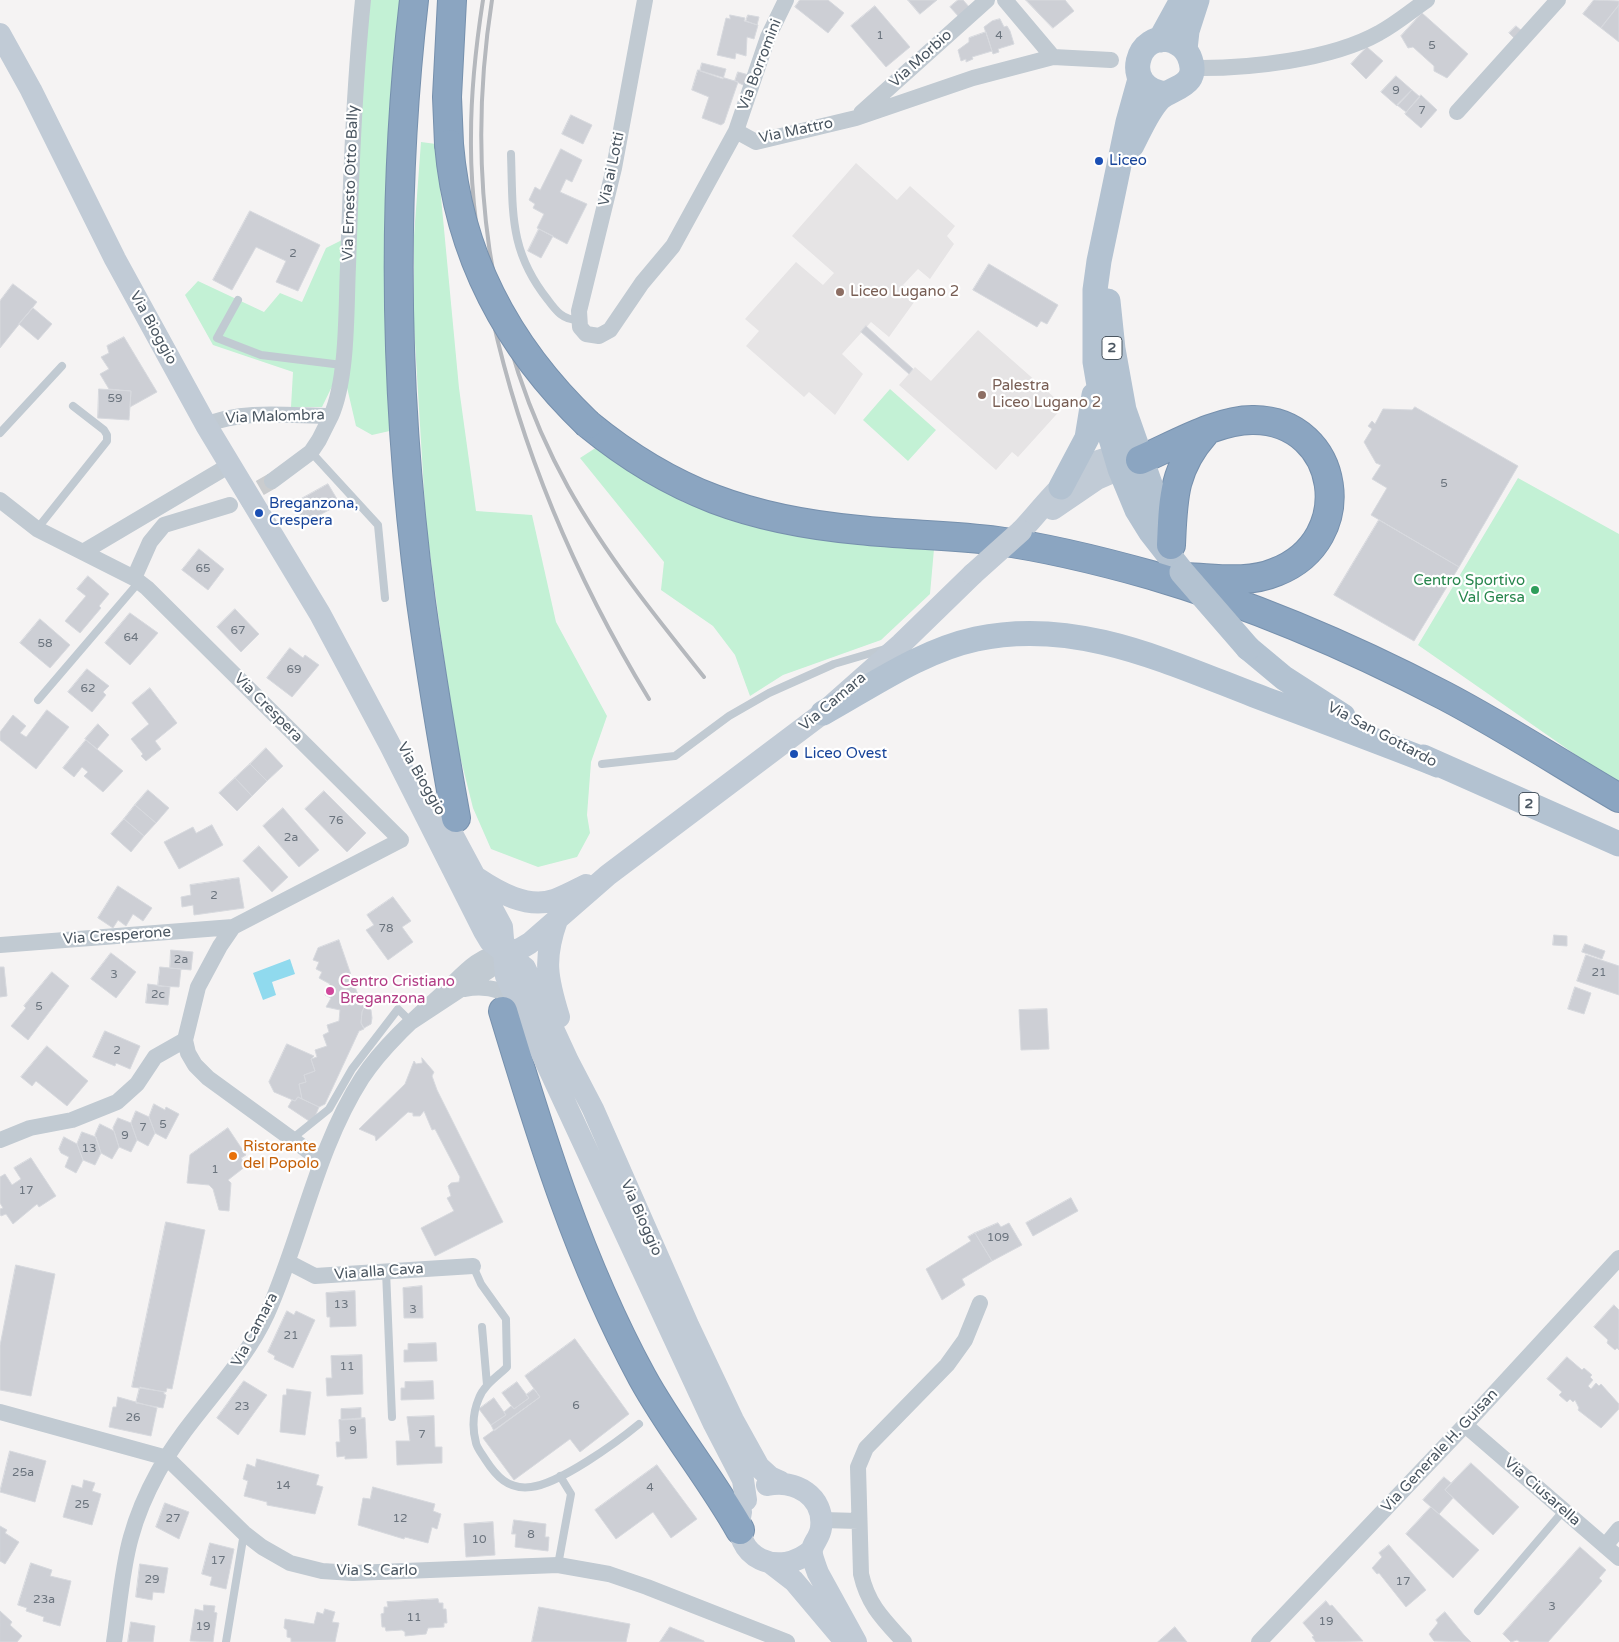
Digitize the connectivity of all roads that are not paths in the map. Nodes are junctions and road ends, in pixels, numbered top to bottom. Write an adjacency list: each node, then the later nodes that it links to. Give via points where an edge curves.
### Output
1 (363, 0): 26 (street, Via Ernesto Otto Bally, via 356,77)
2 (414, 0): 55 (highway, via 402,180 404,411 421,601)
3 (452, 0): 45 (highway, bridge, via 447,97 449,144 464,231 489,293 511,333 538,372 588,424 655,473 708,498 753,513 857,530 998,541)
4 (644, 0): 24 (street, Via ai Lotti)
5 (786, 0): 19 (street, Via Borromini, via 768,37)
6 (987, 0): 18 (street, Via Morbio)
7 (1005, 0): 13 (street)
8 (1182, 0): 15 (main road, Via San Gottardo / 2)
9 (1198, 0): 14 (main road, via 1187,31)
10 (1427, 0): 14 (street, via 1379,33 1321,54 1258,65)
11 (1558, 0): 17 (street)
12 (0, 34): 30 (main road, Via Bioggio, via 114,259)
13 (1054, 58): 15 (street, Via Mattro); 18 (street, Via Mattro, via 973,78)
14 (1188, 59): 15 (main road, via 1169,40); 16 (main road, via 1190,76 1180,89)
15 (1145, 61): 16 (main road, via 1151,90); 21 (main road, Via San Gottardo / 2, via 1128,122)
16 (1166, 94): 21 (main road, Via San Gottardo / 2, via 1147,117)
17 (1457, 112)
18 (856, 118): 19 (street, Via Mattro, via 756,142)
19 (736, 131): 24 (street, Via Mattro, via 673,246 642,283 610,330 599,336)
20 (511, 154): 24 (lane, via 513,215 524,263 558,312)
21 (1120, 169): 22 (main road, Via San Gottardo / 2)
22 (1105, 234): 25 (main road, Via San Gottardo / 2, via 1094,290); 34 (main road, Via San Gottardo / 2, via 1112,349 1124,410)
23 (238, 300): 26 (lane, via 217,338 261,355)
24 (582, 327)
25 (1095, 362): 34 (main road, Via San Gottardo / 2, via 1104,415); 37 (main road, via 1094,397 1087,438)
26 (342, 365): 29 (street, Via Malombra, via 340,388)
27 (62, 366): 32 (lane)
28 (74, 406): 40 (lane, via 104,430 107,441)
29 (331, 416): 30 (street, Via Malombra, via 243,416); 33 (street)
30 (206, 425): 35 (main road, Via Bioggio)
31 (1206, 432): 34 (highway); 42 (highway, via 1186,458 1178,477); 45 (highway, via 1254,420 1278,424 1298,434 1320,458 1328,478 1330,502 1325,526 1306,554 1276,573 1248,579)
32 (0, 433)
33 (310, 452): 36 (street); 47 (lane, via 378,526)
34 (1125, 462): 37 (main road, Via Camara, via 1091,462 1076,471); 41 (main road, Via Camara); 42 (main road, Via San Gottardo / 2); 44 (main road, Via San Gottardo / 2, via 1137,510)
35 (230, 465): 43 (street); 48 (main road, Via Bioggio)
36 (272, 481)
37 (1061, 487): 41 (main road, Via Camara)
38 (0, 500): 40 (street, Via Crespera)
39 (230, 505): 46 (street, via 164,525 150,542)
40 (36, 529): 43 (street, Via Crespera)
41 (1021, 531): 49 (main road, Via Camara, bridge)
42 (1171, 545): 44 (main road, Via San Gottardo / 2)
43 (83, 552): 46 (street, Via Crespera)
44 (1182, 572): 53 (main road, Via San Gottardo / 2, bridge, via 1248,648 1284,678 1378,735)
45 (1152, 576): 54 (highway, via 1254,609 1383,666 1448,698)
46 (136, 580): 50 (lane); 56 (street, Via Crespera, via 160,600)
47 (385, 598)
48 (320, 614): 59 (main road, Via Bioggio, via 405,750); 63 (main road, Via Bioggio, via 484,931 490,941)
49 (901, 644): 51 (main road, Via Camara); 52 (lane, via 834,664 769,693 729,716 674,756)
50 (38, 700)
51 (823, 713): 53 (main road, via 918,660 948,648 1008,634 1058,634 1106,641 1158,658); 58 (main road, Via Camara)
52 (602, 764)
53 (1438, 764): 57 (main road, Via San Gottardo / 2)
54 (1619, 798)
55 (456, 818)
56 (400, 840): 61 (street, Via Cresperone)
57 (1619, 844)
58 (608, 875): 59 (main road, via 552,901 522,900); 60 (main road, Via Camara); 63 (main road, Via Camara, via 516,935)
59 (476, 878): 63 (main road, Via Bioggio, via 502,926)
60 (557, 920): 63 (main road, Via Camara, via 520,949); 68 (main road, via 548,948 548,977)
61 (233, 927): 62 (street, Via Cresperone); 67 (street, Via Cresperone, via 198,987)
62 (0, 945)
63 (504, 952): 64 (street, Via Camara, via 496,966); 65 (main road, Via Bioggio); 66 (street, Via Camara, via 483,957); 68 (main road, Via Bioggio, via 525,968)
64 (460, 990): 65 (street, via 490,988 505,993); 66 (street, Via Camara)
65 (511, 1006): 86 (main road, Via Bioggio, via 743,1480); 91 (highway, via 542,1141 590,1269 643,1378)
66 (411, 1022): 69 (lane, via 398,1009 352,1069 330,1109); 71 (street, Via Camara, via 363,1077 343,1111)
67 (185, 1040): 69 (street, via 195,1065 208,1078); 70 (street, via 155,1057 137,1084 117,1102 72,1120 30,1128)
68 (593, 1109): 85 (main road, Via Bioggio, via 733,1420 759,1466)
69 (293, 1138): 71 (street)
70 (0, 1140)
71 (322, 1161): 73 (street, Via Camara)
72 (1619, 1258): 82 (street, Via Generale H. Guisan)
73 (288, 1262): 75 (street, Via alla Cava, via 315,1276); 83 (street, Via Camara, via 266,1315 236,1368)
74 (473, 1266): 75 (street, Via alla Cava); 78 (lane, via 481,1284 506,1319 507,1367)
75 (386, 1271): 80 (lane)
76 (980, 1303): 89 (street, via 965,1340 947,1365 866,1448 858,1467)
77 (482, 1327): 78 (lane)
78 (488, 1385): 84 (lane, via 479,1397 473,1422 476,1445 496,1475 507,1484 529,1488 549,1483)
79 (0, 1412): 83 (street, Via S. Carlo)
80 (392, 1417)
81 (639, 1424): 84 (lane)
82 (1465, 1425): 87 (street, Via Ciusarella); 99 (street, Via Generale H. Guisan)
83 (167, 1458): 92 (street, Via S. Carlo); 100 (street, Via Camara, via 130,1537)
84 (560, 1476): 97 (lane, via 570,1494)
85 (781, 1482): 86 (main road, via 762,1487); 88 (main road, Via Bioggio, via 793,1484 808,1494 819,1508)
86 (746, 1500): 91 (main road, Via Bioggio, via 739,1519)
87 (1564, 1510): 93 (street, Via Ciusarella); 98 (lane)
88 (822, 1520): 89 (street); 94 (main road, via 818,1541)
89 (859, 1521): 105 (street, via 864,1588 870,1603)
90 (1619, 1529): 93 (street)
91 (740, 1530): 96 (main road, via 742,1539 754,1555)
92 (244, 1533): 97 (street, Via S. Carlo, via 290,1563 322,1571 397,1572); 101 (lane)
93 (1605, 1546): 95 (street, Via Ciusarella)
94 (812, 1550): 96 (main road, via 794,1562); 104 (main road, via 818,1573)
95 (1619, 1558)
96 (772, 1564): 103 (main road, via 794,1580)
97 (558, 1565): 102 (street, Via S. Carlo, via 609,1574)
98 (1478, 1610)
99 (1264, 1640)
100 (114, 1642)
101 (226, 1642)
102 (787, 1642)
103 (846, 1642)
104 (856, 1642)
105 (904, 1642)

